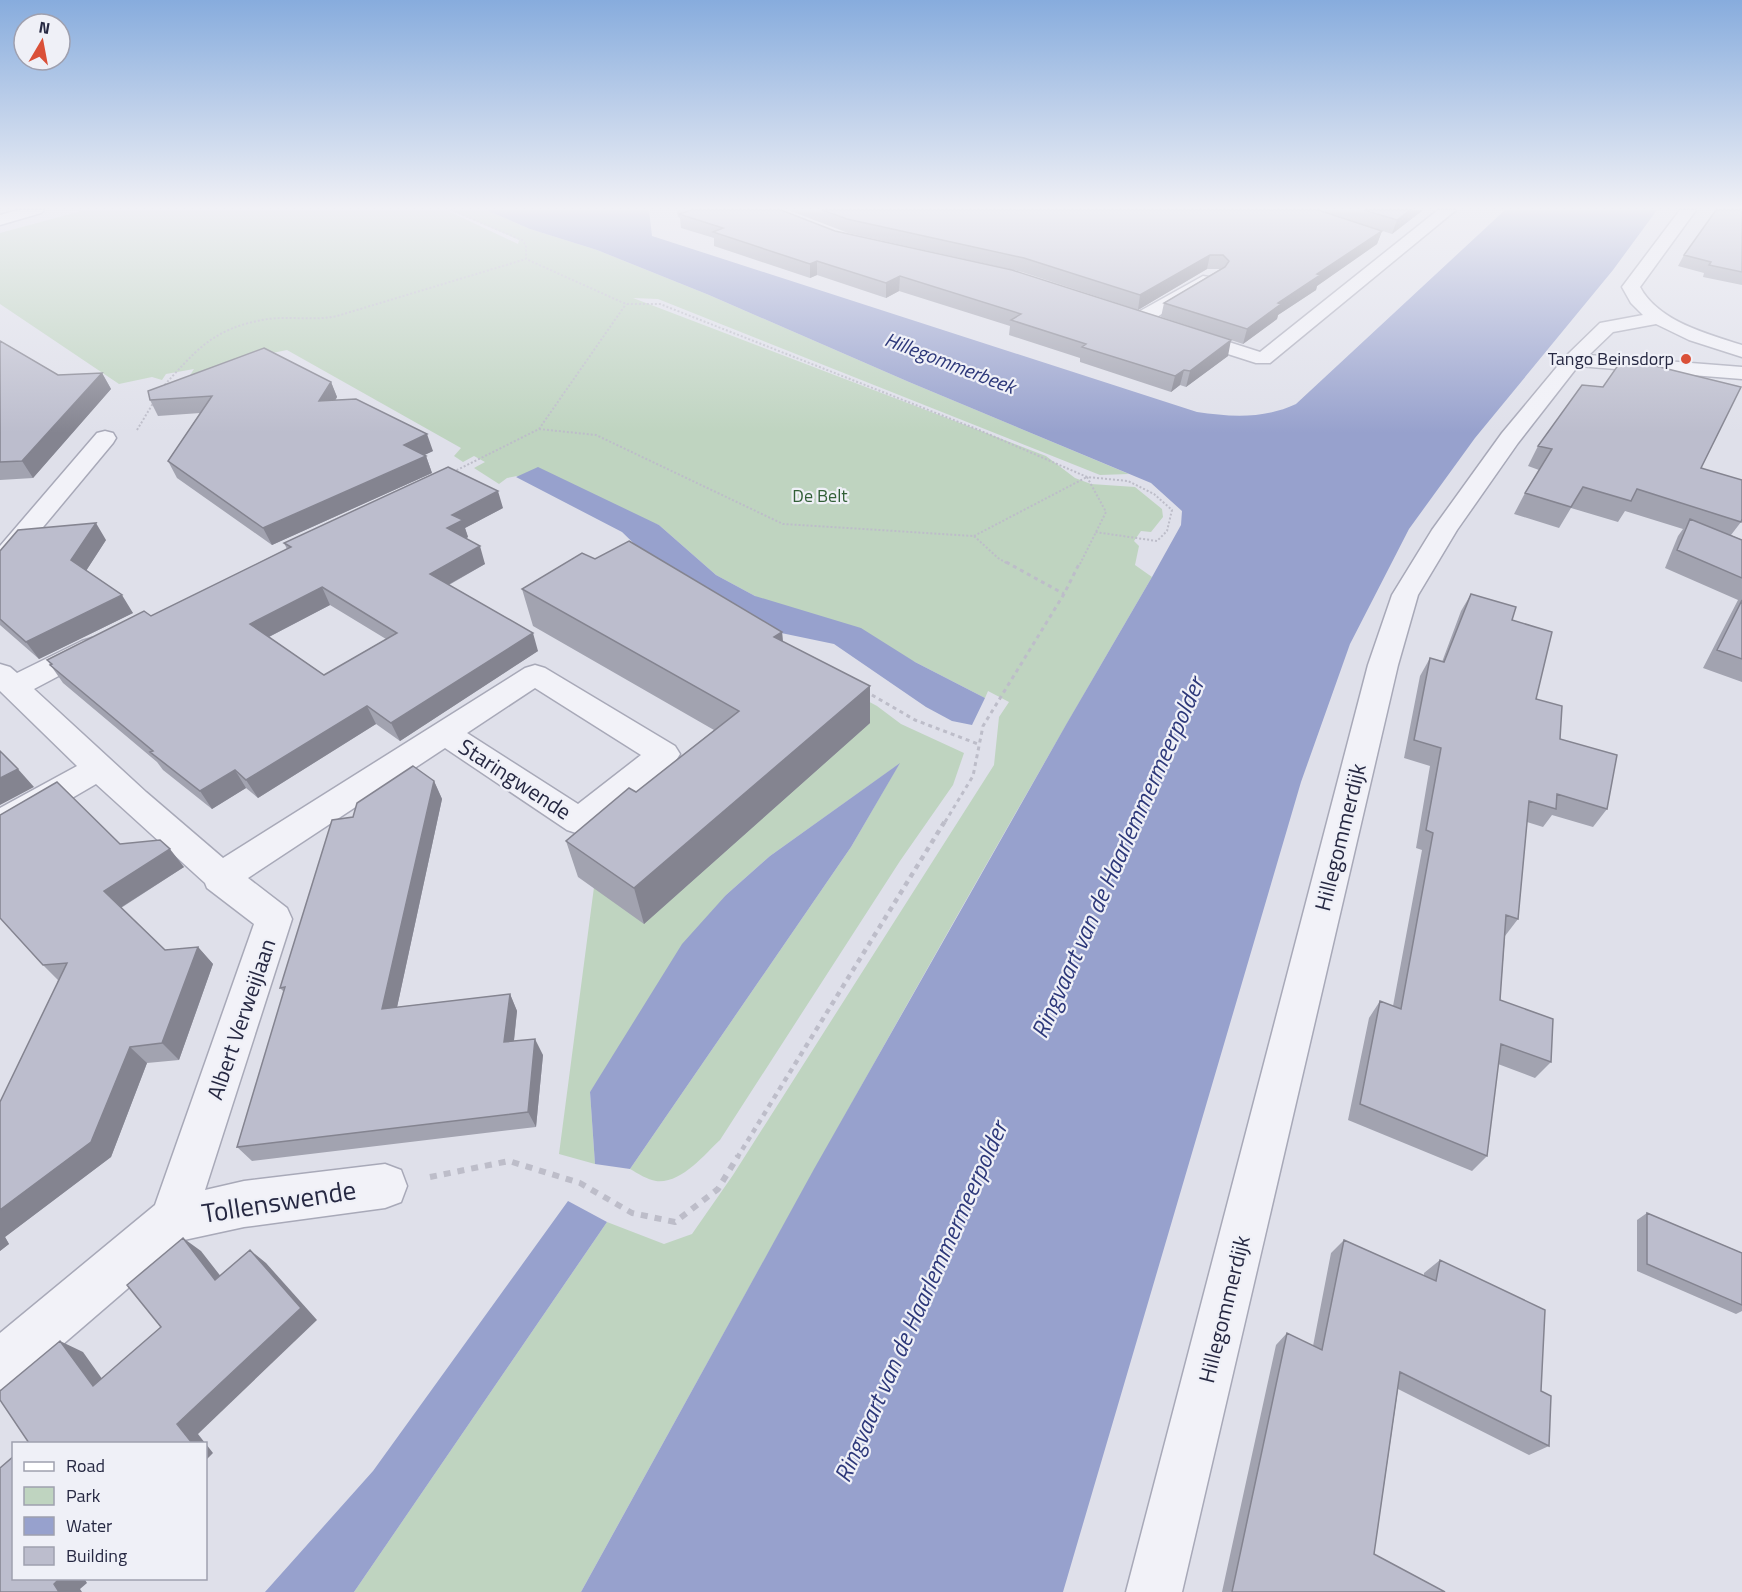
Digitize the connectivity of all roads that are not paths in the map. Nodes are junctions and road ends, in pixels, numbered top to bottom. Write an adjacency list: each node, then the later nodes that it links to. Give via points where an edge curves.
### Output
1 (1198, 284): 6 (street)
2 (1354, 284): 6 (street, via 1263,359)
3 (1633, 284): 5 (street, via 1638,301)
4 (1119, 312): 6 (street)
5 (1658, 318): 7 (street); 8 (street, Hillegommerdijk, via 1607,327)
6 (1140, 319)
7 (1742, 351)
8 (1573, 360): 9 (street); 21 (street, Hillegommerdijk, via 1497,456 1444,530 1405,594 1377,687)
9 (1742, 372)
10 (105, 438): 11 (street)
11 (0, 562)
12 (109, 639): 13 (street)
13 (7, 680): 15 (street, Albert Verweijlaan)
14 (446, 734): 14 (street, Staringwende, via 535,675 664,754 579,820); 17 (street, Staringwende)
15 (97, 769): 16 (street); 17 (street, Albert Verweijlaan)
16 (0, 824)
17 (220, 878): 19 (street, Albert Verweijlaan, via 274,919)
18 (385, 1186): 19 (street, Tollenswende, via 244,1204)
19 (173, 1220): 20 (street)
20 (0, 1365)
21 (1154, 1592)

